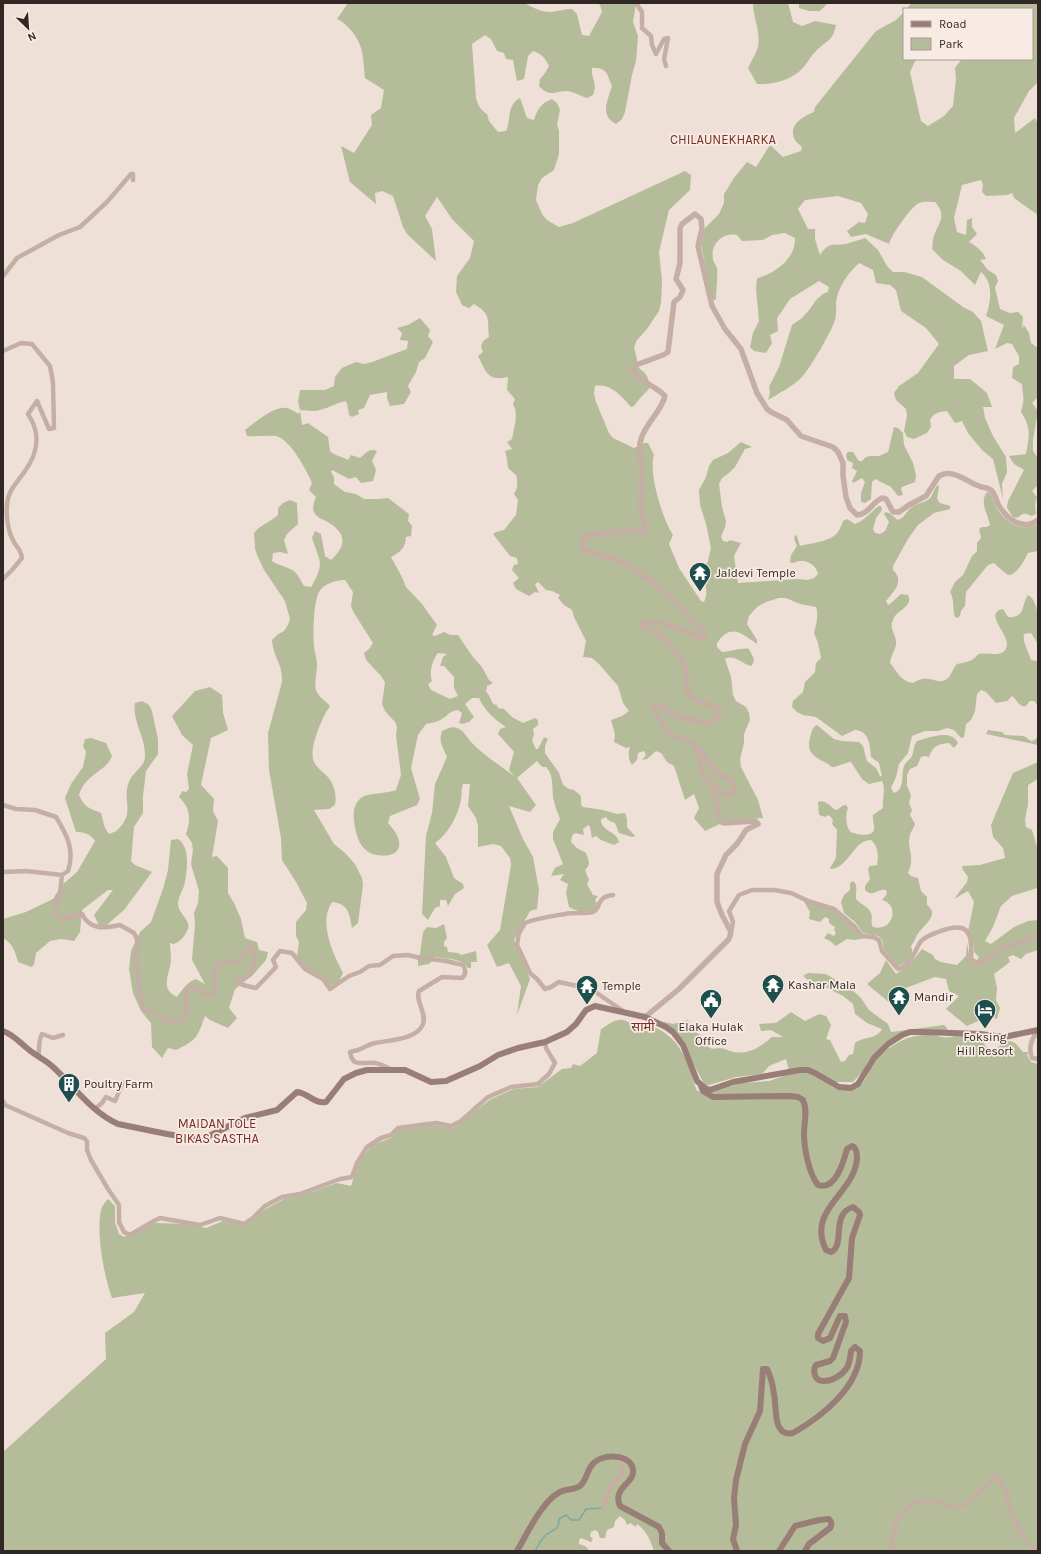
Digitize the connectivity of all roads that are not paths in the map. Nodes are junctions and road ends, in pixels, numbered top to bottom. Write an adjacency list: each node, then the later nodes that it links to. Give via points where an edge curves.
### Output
1 (636, 3): 2 (street, via 642,12 642,28 651,36 656,54 664,39 668,38 664,59)
2 (666, 66)
3 (134, 180): 4 (street, via 131,174 107,202 80,227 59,235 17,258)
4 (3, 276)
5 (3, 351): 7 (street, via 21,343 32,344 50,366 54,383 54,428 49,429 37,401 28,414 37,438 36,452 9,492 7,506 9,527 22,558)
6 (1038, 520): 8 (street, via 1027,525 1017,523 1004,512 990,489 946,474 938,478 926,496 897,513 893,512 886,499 882,498 865,513 855,514 846,498 843,463 839,454 833,447 801,436 788,420 767,409 757,393 741,349 725,329 712,306 698,246 702,223 695,214 680,228 680,263 676,279 683,290 674,302 668,352 636,365 633,372 666,396 641,439 639,453 642,471 639,493 646,530 584,537 582,546 585,550 624,562 644,576 664,591 705,636 702,638 650,621 643,624 643,627 659,634 679,655 685,667 687,690 691,698 718,708 720,712 710,724 672,715 664,707 655,705 656,714 664,727 672,735)
7 (3, 579)
8 (696, 746): 9 (street, via 703,774); 9 (street, via 717,772 732,782 736,789 732,795 727,795)
9 (712, 787): 14 (street, via 721,822 724,824 755,821 758,824 746,830 726,855 716,874 717,902)
10 (3, 805): 12 (street, via 35,810 56,817 66,833 70,849 71,862 68,872)
11 (3, 872): 12 (street, via 26,871)
12 (62, 875): 24 (street, via 55,915 64,919 82,914 92,925 107,928 120,925 134,933 136,965 145,1010 159,1014 164,1020 180,1021 187,1014 186,988 196,988 209,995 213,994 216,988 214,976 217,964 239,960 251,947 255,957 250,974 236,981 256,988 276,966 273,960 280,950 292,953 305,969 323,979 330,989 349,976 369,966 380,965 393,956 408,955 463,966 465,971 462,978 442,977 419,991 424,1018 419,1030 405,1038 371,1044 350,1052 354,1062 376,1063)
13 (613, 895): 16 (street, via 599,901 593,912 566,914 525,923 519,933 517,945 530,973 545,990 559,982 591,989)
14 (731, 932): 15 (street, via 733,922 729,911 739,895 752,890 774,890 791,893 834,909 862,936 879,940 882,951 898,969 904,968 914,956 922,940 956,926 964,929 969,935 971,959 977,963 988,960 1009,944 1018,944 1030,937); 17 (street, via 729,939 679,989)
15 (1038, 937)
16 (627, 1014): 17 (main road); 21 (main road, via 595,1006 584,1012 572,1029)
17 (645, 1017): 26 (main road, via 678,1038)
18 (1036, 1030): 23 (street, via 1029,1051 1032,1058); 26 (main road, via 1004,1037 910,1032 888,1044 874,1058 858,1084 851,1088 839,1087 808,1070 734,1082 710,1090)
19 (3, 1031): 22 (main road, via 17,1038)
20 (63, 1035): 22 (street, via 53,1038 42,1034)
21 (545, 1042): 24 (main road, via 498,1055 446,1081 431,1082 405,1070); 27 (street, via 555,1064 538,1084 511,1087 488,1097 461,1121 451,1126 436,1122 398,1128 391,1135 367,1147 352,1177 300,1194 282,1197 265,1206 244,1224 220,1218 200,1225 160,1218 130,1235 124,1232 119,1222 119,1205 91,1160 87,1141 5,1106)
22 (38, 1057): 28 (main road, via 52,1066)
23 (1038, 1059)
24 (391, 1069): 28 (main road, via 367,1070 351,1075 339,1084 326,1102 318,1102 297,1092 277,1110 245,1118 198,1139 118,1124)
25 (123, 1082): 28 (street, via 115,1102 106,1097)
26 (700, 1085): 33 (main road, via 713,1097 789,1096 803,1100 806,1112 806,1151 818,1185 826,1185 837,1176 849,1147 854,1146 857,1153 854,1173 830,1205 822,1223 823,1241 826,1250 831,1252 836,1247 840,1218 848,1208 853,1207 860,1212 852,1238 849,1278 818,1338 823,1341 830,1338 840,1316 845,1316 846,1320 834,1358 816,1365 814,1373 818,1380 823,1381 838,1376 846,1369 851,1351 855,1347 860,1351 859,1365 848,1385 821,1416 788,1434 782,1432 778,1423 770,1375 767,1369 763,1369 760,1411 745,1444 736,1480 736,1525 733,1539)
27 (3, 1100)
28 (95, 1109)
29 (622, 1458): 30 (street, via 623,1473 612,1483); 31 (main road, via 609,1457 598,1460 592,1464 580,1485 560,1492 552,1498 540,1512); 32 (main road, via 632,1467 632,1475 618,1494 618,1503 624,1509 659,1527 662,1543)
30 (603, 1507)
31 (517, 1551)
32 (669, 1551)
33 (736, 1551)
34 (779, 1551): 35 (main road, via 795,1526 829,1519 830,1528 809,1544)
35 (805, 1551)
36 (891, 1551): 37 (street, via 898,1517 916,1501 931,1501 958,1507 968,1502 994,1476 1003,1485 1010,1511 1025,1540)
37 (1036, 1551)

